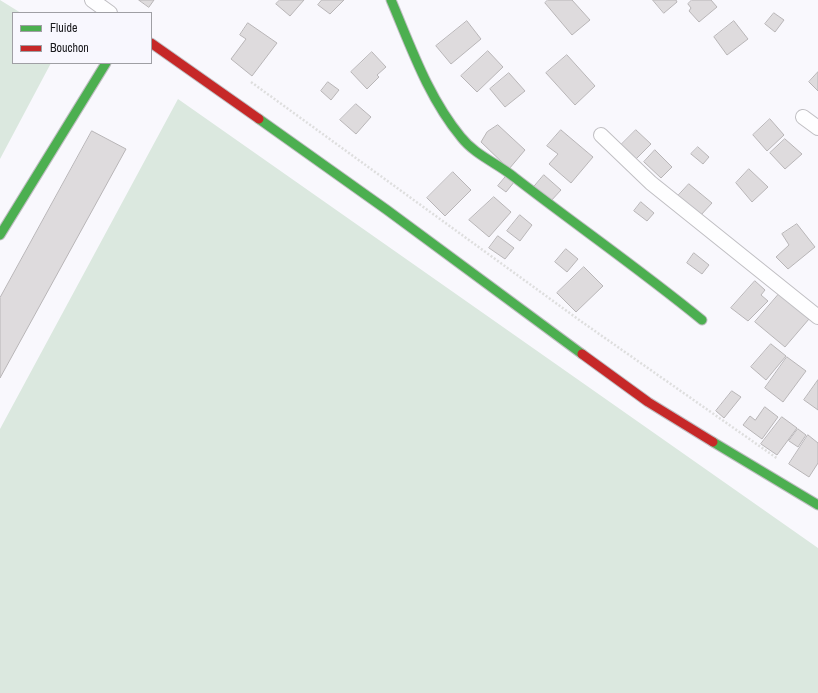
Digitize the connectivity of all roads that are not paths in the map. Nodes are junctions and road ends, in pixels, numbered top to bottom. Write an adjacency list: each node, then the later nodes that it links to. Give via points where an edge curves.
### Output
1 (92, 0): 3 (street)
2 (391, 0): 11 (street, via 445,117 461,139 473,151 508,172 677,298)
3 (109, 12)
4 (152, 43): 12 (street, via 387,210 648,402)
5 (105, 64): 9 (street)
6 (803, 116): 7 (street)
7 (818, 128)
8 (601, 135): 10 (street, via 651,183)
9 (0, 235)
10 (818, 317)
11 (702, 320)
12 (818, 505)

